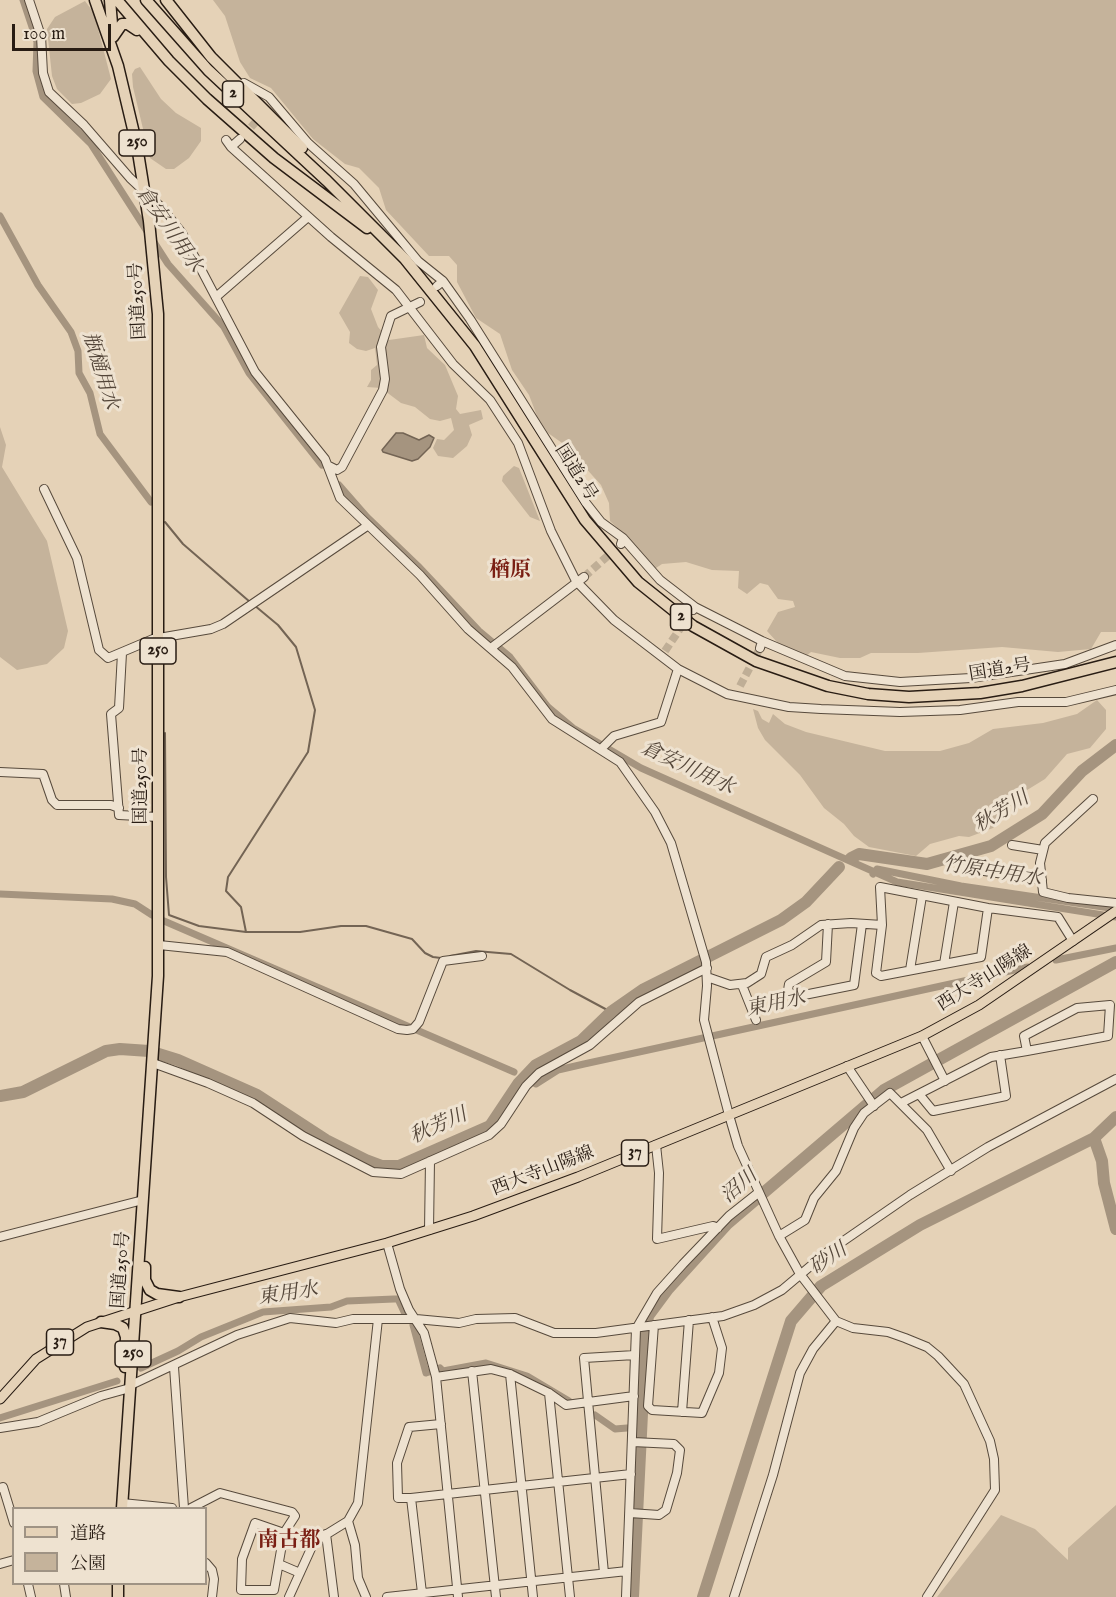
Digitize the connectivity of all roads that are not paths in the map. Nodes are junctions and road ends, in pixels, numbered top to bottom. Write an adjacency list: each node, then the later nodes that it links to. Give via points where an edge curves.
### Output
1 (29, 0): 15 (street, via 41,36 43,73 49,92)
2 (95, 0): 8 (highway, 国道250号 / 250)
3 (105, 0): 8 (highway)
4 (110, 0): 8 (highway, 国道250号 / 250)
5 (117, 0): 9 (highway)
6 (146, 0): 14 (highway, 国道2号 / 2, via 208,70)
7 (166, 0): 14 (highway, via 211,57 324,170)
8 (111, 37): 9 (highway, via 118,26 128,24); 15 (highway, 国道250号 / 250)
9 (169, 61): 17 (highway, via 274,158)
10 (244, 83): 27 (street, via 354,184 440,284 507,377 586,503 693,609 761,645 845,676 900,682 971,678 1065,664)
11 (240, 139): 13 (street)
12 (226, 140): 13 (street)
13 (231, 147): 16 (street)
14 (327, 181): 17 (highway, 国道2号 / 2)
15 (146, 191): 18 (street, via 182,233); 25 (highway, 国道250号 / 250, via 158,314)
16 (308, 217): 18 (street); 20 (street)
17 (405, 259): 29 (highway, 国道2号 / 2, via 475,346 585,520 610,551 664,604 725,645 756,661 828,686 909,697 1022,686)
18 (216, 297): 21 (street, via 255,372)
19 (420, 302): 20 (street)
20 (410, 307): 21 (street, via 391,316 387,324 381,355 383,390 362,434 340,470); 24 (street, via 511,431 550,531)
21 (329, 466): 23 (street, via 336,492)
22 (44, 489): 28 (street, via 80,567 99,650 108,658)
23 (367, 526): 25 (street, via 217,627); 26 (street, via 420,575 468,629)
24 (580, 579): 26 (street); 30 (street, via 614,620)
25 (158, 638): 28 (street); 38 (highway, 国道250号 / 250)
26 (493, 645): 34 (street, via 552,719)
27 (1116, 645)
28 (122, 653): 37 (street, via 119,708 111,714)
29 (1116, 662)
30 (678, 669): 33 (street, via 710,687); 34 (street, via 661,722 614,736)
31 (740, 686): 33 (street)
32 (1116, 690): 33 (street, via 1066,702 1018,702 918,712 806,708)
33 (736, 695)
34 (603, 746): 55 (street, via 627,770 666,832)
35 (0, 772): 37 (street, via 43,774 57,805)
36 (1093, 799): 40 (street, via 1045,843)
37 (119, 808): 38 (street, via 119,815)
38 (158, 817): 52 (highway, 国道250号 / 250)
39 (1012, 845): 40 (street)
40 (1043, 850): 42 (street)
41 (965, 868): 42 (street)
42 (1042, 880): 45 (street, via 1047,895)
43 (922, 896): 44 (street); 50 (street, via 880,887); 56 (street)
44 (954, 902): 46 (street); 54 (street)
45 (1116, 903)
46 (988, 908): 51 (street, via 1058,917); 54 (street, via 981,957)
47 (1116, 911): 51 (main road, 西大寺山陽線 / 37)
48 (828, 924): 49 (street); 49 (street, via 826,962 789,984 788,990 794,997 854,985); 58 (street, via 766,957 760,974)
49 (862, 924): 50 (street)
50 (882, 925): 56 (street, via 876,973 881,976)
51 (1072, 941): 60 (main road, 西大寺山陽線 / 37, via 980,1005)
52 (159, 945): 53 (street, via 227,952 407,1030 419,1022 443,961); 63 (highway, 国道250号 / 250)
53 (482, 956)
54 (944, 964): 56 (street)
55 (706, 965): 57 (street); 72 (street, via 639,1002 590,1044 539,1074 489,1136)
56 (910, 970)
57 (707, 977): 58 (street); 70 (street, via 707,1035)
58 (742, 985): 59 (street)
59 (756, 1020)
60 (921, 1036): 64 (main road, 西大寺山陽線 / 37); 66 (street)
61 (1027, 1051): 61 (street, via 1024,1036 1077,1008 1110,1005 1108,1036); 62 (street)
62 (1000, 1055): 66 (street); 67 (street, via 1006,1096 933,1111)
63 (153, 1062): 72 (street, via 253,1103 303,1136 373,1172 401,1174); 75 (highway, 国道250号 / 250)
64 (847, 1066): 69 (street); 70 (main road, 西大寺山陽線 / 37)
65 (1116, 1079): 73 (street)
66 (945, 1081): 67 (street)
67 (919, 1094): 68 (street)
68 (901, 1103): 69 (street, via 890,1093); 73 (street, via 934,1139)
69 (874, 1106): 79 (street, via 854,1128 836,1172 814,1198 805,1220)
70 (729, 1115): 71 (main road, 西大寺山陽線 / 37); 74 (street)
71 (656, 1145): 77 (street, via 657,1239); 78 (main road, 西大寺山陽線 / 37, via 526,1197)
72 (430, 1161): 78 (street)
73 (951, 1171): 82 (street, via 885,1211)
74 (758, 1193): 77 (street); 79 (street)
75 (143, 1200): 76 (highway, 国道250号 / 250); 80 (street)
76 (141, 1222): 83 (highway, 250, via 146,1240 147,1285 157,1294); 84 (highway, 国道250号 / 250)
77 (718, 1228): 92 (street, via 657,1293)
78 (429, 1230): 81 (main road, 西大寺山陽線 / 37)
79 (779, 1236): 82 (street)
80 (0, 1237)
81 (387, 1243): 83 (main road, 西大寺山陽線 / 37); 88 (street, via 400,1289)
82 (801, 1276): 85 (street, via 754,1305); 86 (street)
83 (179, 1297): 84 (main road, 西大寺山陽線 / 37)
84 (136, 1310): 90 (main road, 西大寺山陽線 / 37); 98 (highway, 国道250号 / 250)
85 (712, 1317): 89 (street); 103 (street, via 722,1348 719,1373 702,1413)
86 (834, 1318): 143 (street, via 800,1373); 144 (street, via 853,1328 888,1332 927,1347 964,1384 990,1441 996,1490)
87 (378, 1319): 88 (street); 94 (street, via 336,1323 290,1318 237,1335); 121 (street, via 358,1503)
88 (416, 1319): 92 (street, via 459,1323 515,1318 554,1333); 97 (street)
89 (689, 1320): 91 (street); 103 (street)
90 (100, 1322): 98 (highway, 250, via 123,1328 124,1371); 101 (main road, 西大寺山陽線 / 37, via 36,1359)
91 (654, 1325): 92 (street); 103 (street, via 648,1406 652,1410)
92 (636, 1329): 93 (street)
93 (635, 1355): 100 (street); 102 (street, via 584,1358)
94 (174, 1367): 98 (street); 117 (street)
95 (472, 1371): 96 (street, via 491,1369); 97 (street); 112 (street)
96 (510, 1374): 99 (street); 110 (street)
97 (436, 1377): 104 (street)
98 (130, 1385): 105 (street, via 38,1422); 115 (highway, 国道250号 / 250)
99 (549, 1393): 102 (street, via 566,1405); 109 (street)
100 (634, 1396): 102 (street); 106 (street)
101 (0, 1399)
102 (588, 1402): 108 (street)
103 (682, 1412)
104 (441, 1424): 113 (street); 114 (street, via 409,1427 397,1463 398,1498)
105 (0, 1428)
106 (633, 1442): 107 (street); 119 (street, via 674,1444 680,1450 666,1510 659,1515)
107 (632, 1474): 108 (street); 119 (street)
108 (595, 1478): 109 (street); 128 (street)
109 (558, 1482): 110 (street); 129 (street)
110 (522, 1487): 112 (street); 130 (street)
111 (0, 1488): 120 (street, via 3,1487)
112 (484, 1490): 113 (street); 131 (street)
113 (448, 1494): 114 (street); 133 (street)
114 (411, 1497): 132 (street)
115 (122, 1506): 116 (street)
116 (139, 1507)
117 (184, 1507)
118 (194, 1507): 122 (street, via 220,1492 292,1512 295,1516)
119 (630, 1513): 126 (street)
120 (12, 1516)
121 (348, 1521): 123 (street); 137 (street, via 358,1578)
122 (284, 1533): 125 (street); 125 (street, via 255,1523 242,1559 241,1590 274,1590)
123 (326, 1534): 127 (street, via 314,1542); 136 (street)
124 (207, 1564): 134 (street, via 214,1579)
125 (279, 1564): 127 (street)
126 (627, 1571): 128 (street); 142 (street)
127 (300, 1573): 135 (street)
128 (604, 1573): 129 (street)
129 (568, 1576): 130 (street); 141 (street)
130 (531, 1581): 131 (street); 140 (street)
131 (495, 1585): 133 (street); 139 (street)
132 (422, 1593): 133 (street); 138 (street)
133 (458, 1593)
134 (212, 1597)
135 (289, 1597)
136 (334, 1597)
137 (366, 1597)
138 (387, 1597)
139 (496, 1597)
140 (533, 1597)
141 (570, 1597)
142 (626, 1597)
143 (734, 1597)
144 (927, 1597)

